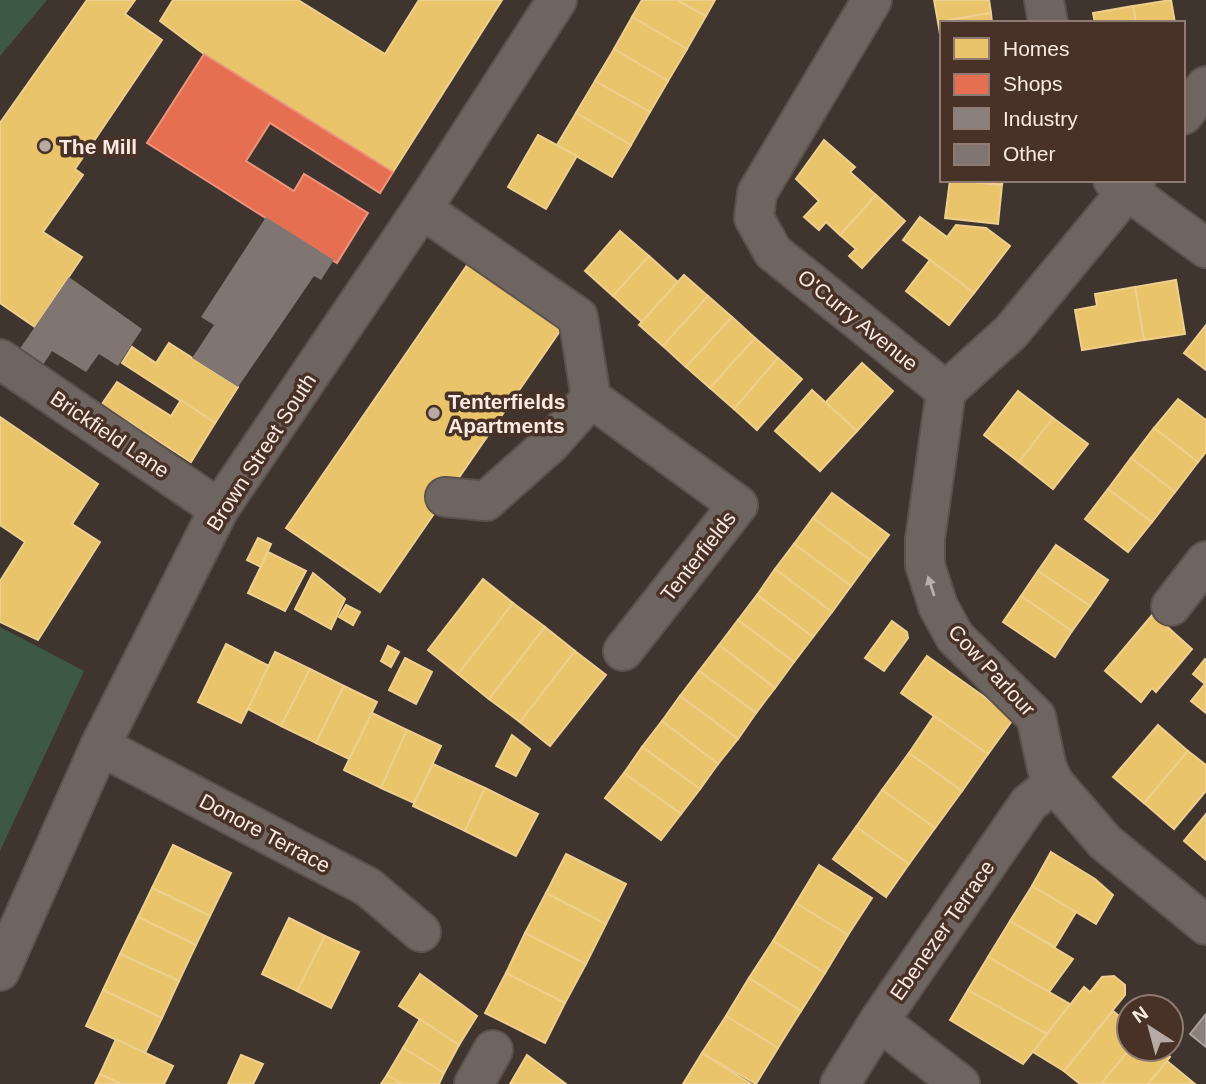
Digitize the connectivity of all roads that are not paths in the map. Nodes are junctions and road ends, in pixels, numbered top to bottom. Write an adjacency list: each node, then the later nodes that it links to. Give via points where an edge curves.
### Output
1 (557, 0): 8 (street, Brown Street South)
2 (872, 0): 11 (street, O'Curry Avenue, via 757,193 754,218 773,252)
3 (1044, 0): 4 (street)
4 (1048, 21)
5 (1206, 86): 6 (street)
6 (1185, 113)
7 (1125, 184): 9 (street); 11 (street, via 1011,332)
8 (422, 209): 12 (street, via 578,317); 14 (street, Brown Street South)
9 (1206, 248)
10 (0, 359): 14 (street, Brickfield Lane)
11 (946, 391): 19 (street, Cow Parlour, one-way to 11, via 1037,717 955,637 938,606 925,565)
12 (591, 398): 13 (street, via 550,444 486,501); 17 (street, Tenterfields, via 738,505)
13 (445, 497)
14 (219, 509): 18 (street, Brown Street South)
15 (1206, 561): 16 (street)
16 (1171, 606)
17 (623, 650)
18 (100, 746): 21 (street, Donore Terrace, via 368,887); 22 (street, Brown Street South)
19 (1054, 783): 20 (street, via 1105,842); 23 (street, Ebenezer Terrace, via 1030,803)
20 (1206, 925)
21 (421, 932)
22 (0, 971)
23 (878, 1021): 26 (street, Ebenezer Terrace); 27 (street)
24 (493, 1051): 25 (street)
25 (474, 1084)
26 (839, 1084)
27 (960, 1084)

